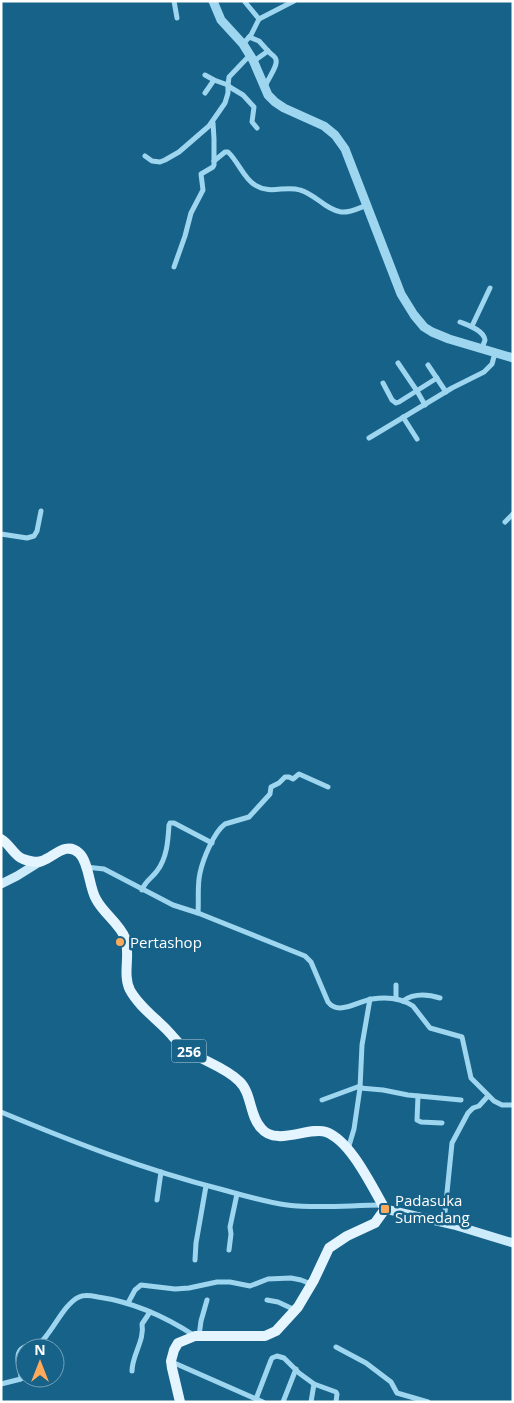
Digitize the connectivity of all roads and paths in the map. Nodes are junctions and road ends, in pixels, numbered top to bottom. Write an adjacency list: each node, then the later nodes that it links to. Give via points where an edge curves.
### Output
1 (174, 1): 5 (street)
2 (213, 1): 7 (street, via 221,20)
3 (294, 1): 6 (street)
4 (244, 2): 6 (street)
5 (177, 18)
6 (259, 19): 7 (street)
7 (246, 40): 8 (street, via 259,41); 9 (street)
8 (268, 52): 9 (street); 13 (street, via 276,60)
9 (252, 58): 12 (street, via 231,75); 13 (street)
10 (205, 74): 11 (street)
11 (214, 80): 12 (street); 14 (street)
12 (228, 86): 15 (street, via 225,103); 16 (street, via 254,107 252,122)
13 (265, 88): 19 (street, via 279,105 324,126 335,135 345,149)
14 (205, 93)
15 (213, 123): 17 (street, via 168,159 152,161); 18 (street)
16 (257, 128)
17 (145, 156)
18 (214, 161): 19 (street, via 228,152 250,182 257,186 268,190 302,190 337,211 346,212); 20 (street, via 212,167 201,174 203,190 190,213)
19 (367, 204): 24 (street, via 401,294 414,315 432,332)
20 (174, 267)
21 (490, 288): 23 (street)
22 (460, 322): 23 (street)
23 (472, 326): 24 (street, via 484,338)
24 (482, 348): 25 (street)
25 (495, 353): 26 (street); 32 (street, via 492,364 484,372)
26 (513, 358)
27 (398, 362): 31 (street)
28 (428, 365): 29 (street)
29 (437, 378): 31 (street); 32 (street)
30 (383, 383): 31 (street, via 396,403)
31 (417, 391): 33 (street)
32 (446, 392): 33 (street)
33 (425, 405): 34 (street)
34 (403, 417): 35 (street); 36 (street)
35 (368, 438)
36 (416, 439)
37 (40, 511): 40 (street, via 34,536)
38 (513, 514): 39 (street)
39 (505, 522)
40 (1, 534)
41 (328, 787): 43 (street, via 299,774 294,779 285,777 271,787 270,794 251,815 224,824)
42 (1, 839): 44 (main road)
43 (213, 840): 49 (street, via 170,823 165,855); 50 (street, via 199,875)
44 (24, 860): 45 (main road, 256); 47 (main road)
45 (42, 861): 46 (main road, 256, via 70,849 81,855); 47 (main road)
46 (86, 866): 49 (street, via 104,869); 64 (main road, 256, via 95,898 125,938 127,982 143,1006 183,1047 239,1081 255,1119 267,1134 282,1136 322,1131 334,1136)
47 (17, 876): 48 (main road)
48 (1, 884)
49 (142, 890): 50 (street)
50 (198, 913): 53 (street, via 305,956 332,1006 346,1008)
51 (396, 984): 54 (street)
52 (440, 998): 55 (street, via 422,994)
53 (370, 999): 54 (street); 56 (street, via 362,1045)
54 (396, 999): 55 (street)
55 (403, 1001): 58 (street, via 413,1006 430,1028 462,1037 470,1075)
56 (360, 1087): 57 (street); 59 (street); 64 (street)
57 (418, 1096): 60 (street); 63 (street, via 417,1120)
58 (488, 1096): 61 (street, via 498,1104); 70 (street, via 468,1113 452,1144)
59 (322, 1100)
60 (461, 1100)
61 (513, 1105)
62 (1, 1112): 65 (street, via 92,1149)
63 (442, 1123)
64 (348, 1150): 69 (main road, 256, via 370,1181)
65 (161, 1172): 66 (street); 68 (street)
66 (206, 1186): 67 (street); 73 (street)
67 (237, 1194): 69 (street, via 267,1202 311,1207); 72 (street)
68 (157, 1200)
69 (383, 1207): 70 (main road); 74 (main road, via 375,1223 329,1248)
70 (444, 1222): 71 (main road)
71 (513, 1243)
72 (229, 1250)
73 (196, 1260)
74 (311, 1284): 77 (street, via 290,1278 268,1279 250,1286 230,1282 175,1289 141,1285); 78 (main road)
75 (207, 1300): 80 (street)
76 (267, 1300): 78 (street)
77 (128, 1303): 79 (street); 85 (street, via 94,1297 78,1298 44,1340 22,1348 18,1358 21,1379)
78 (295, 1310): 80 (main road, via 280,1328 270,1334)
79 (150, 1312): 80 (street); 84 (street, via 142,1324)
80 (197, 1336): 82 (main road, via 178,1344)
81 (336, 1348): 93 (street, via 391,1382 397,1393)
82 (171, 1361): 87 (street); 88 (main road)
83 (296, 1369): 86 (street); 87 (street, via 284,1358 272,1358); 90 (street)
84 (132, 1371)
85 (1, 1384)
86 (314, 1384): 91 (street); 92 (street, via 336,1392)
87 (256, 1399): 89 (street)
88 (180, 1402)
89 (262, 1402)
90 (283, 1402)
91 (311, 1402)
92 (336, 1402)
93 (428, 1402)

